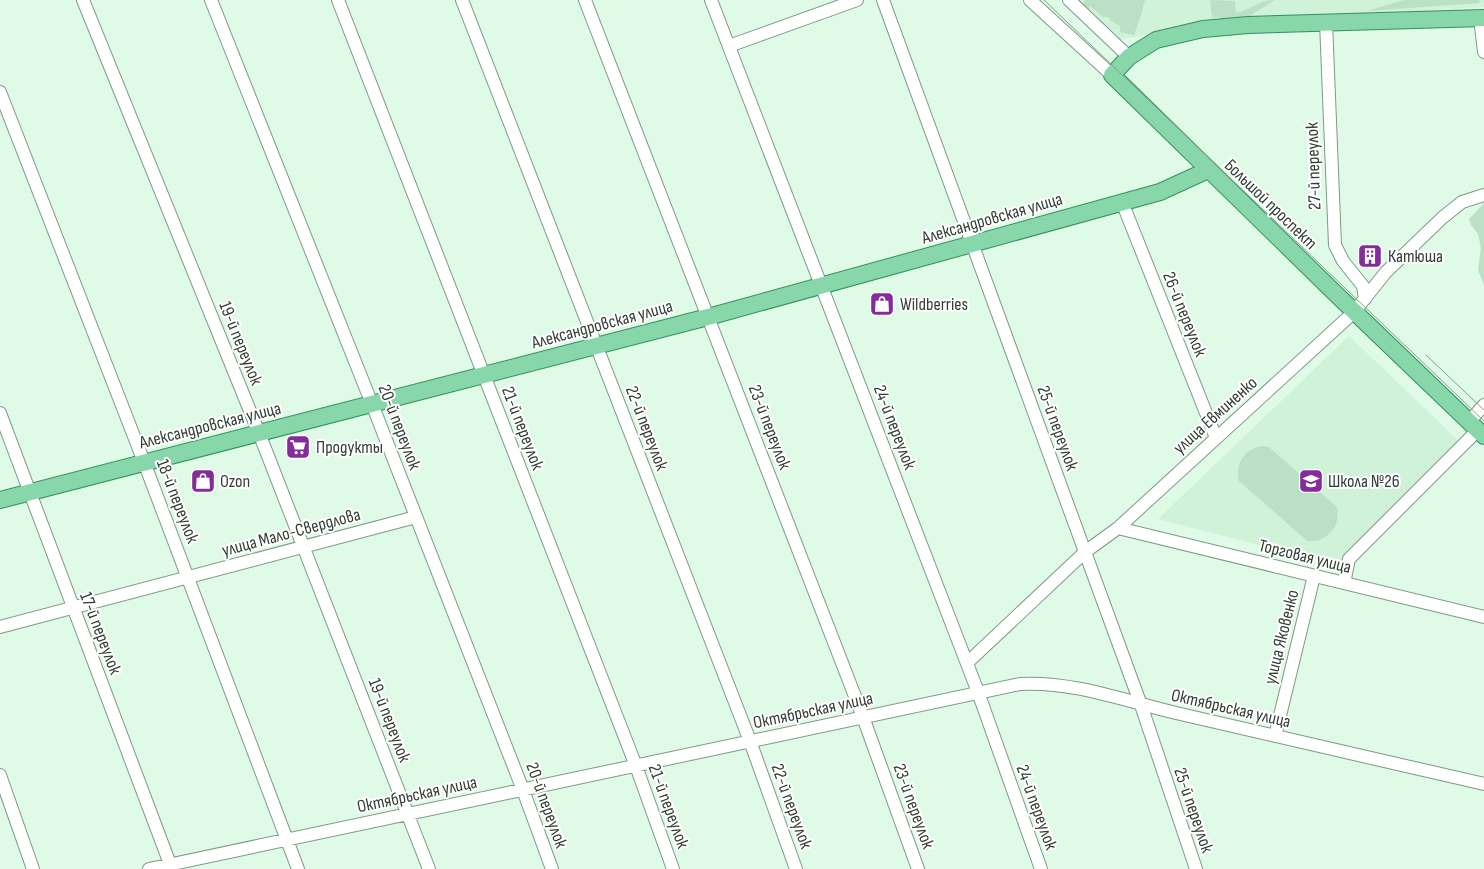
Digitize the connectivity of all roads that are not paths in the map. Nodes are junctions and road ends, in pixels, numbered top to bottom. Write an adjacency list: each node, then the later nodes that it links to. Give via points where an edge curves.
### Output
1 (83, 0): 32 (street, 19-й переулок)
2 (211, 0): 28 (street, 20-й переулок)
3 (462, 0): 26 (street, 22-й переулок)
4 (585, 0): 25 (street, 23-й переулок)
5 (711, 0): 13 (street, 24-й переулок)
6 (857, 0): 13 (street)
7 (883, 0): 21 (street, 25-й переулок)
8 (1030, 0): 16 (street, Большой проспект)
9 (1068, 0): 15 (street)
10 (341, 1): 27 (street, 21-й переулок)
11 (1482, 18): 12 (main road); 14 (street)
12 (1326, 22): 15 (main road, via 1204,29 1156,40); 23 (street, 27-й переулок, via 1334,245 1363,286)
13 (729, 46): 22 (street, 24-й переулок)
14 (1484, 52)
15 (1129, 56): 16 (main road)
16 (1112, 75): 18 (main road, Большой проспект)
17 (0, 92): 34 (street, 18-й переулок)
18 (1208, 170): 20 (main road, Александровская улица, via 1160,192); 24 (main road, Большой проспект)
19 (1484, 195): 23 (street, улица Евминенко, via 1462,202 1442,218 1386,272)
20 (1122, 202): 21 (main road, Александровская улица); 33 (street, 26-й переулок)
21 (972, 244): 22 (main road, Александровская улица); 40 (street, 25-й переулок)
22 (822, 287): 25 (main road, Александровская улица); 47 (street, 24-й переулок)
23 (1365, 299): 24 (street, улица Евминенко)
24 (1354, 312): 31 (main road, Большой проспект); 33 (street, улица Евминенко)
25 (708, 317): 26 (main road, Александровская улица); 50 (street, 23-й переулок)
26 (597, 346): 27 (main road, Александровская улица); 52 (street, 22-й переулок)
27 (484, 375): 28 (main road, Александровская улица); 53 (street, 21-й переулок)
28 (372, 404): 32 (main road, Александровская улица); 37 (street, 20-й переулок)
29 (1484, 405): 31 (street)
30 (0, 413): 35 (street, 17-й переулок)
31 (1477, 429): 43 (street, via 1349,559)
32 (259, 433): 34 (main road, Александровская улица); 39 (street, 19-й переулок)
33 (1216, 438): 38 (street, улица Евминенко)
34 (144, 462): 35 (main road, Александровская улица); 42 (street, 18-й переулок)
35 (30, 492): 36 (main road, Александровская улица); 44 (street, 17-й переулок)
36 (0, 500)
37 (416, 517): 39 (street, улица Мало-Свердлова); 56 (street, 20-й переулок)
38 (1118, 528): 40 (street, улица Евминенко); 41 (street, Торговая улица)
39 (303, 547): 42 (street, улица Мало-Свердлова); 57 (street, 19-й переулок)
40 (1085, 552): 47 (street, улица Евминенко); 49 (street, 25-й переулок)
41 (1314, 576): 43 (street, Торговая улица); 51 (street, улица Яковенко)
42 (188, 577): 44 (street, улица Мало-Свердлова); 58 (street, 18-й переулок)
43 (1344, 583): 45 (street, Торговая улица)
44 (73, 608): 46 (street, улица Мало-Свердлова); 59 (street, 17-й переулок)
45 (1484, 617)
46 (0, 627)
47 (967, 663): 48 (street, 24-й переулок)
48 (978, 692): 49 (street, Октябрьская улица, via 1041,683); 50 (street, Октябрьская улица); 68 (street, 24-й переулок)
49 (1141, 705): 51 (street, Октябрьская улица); 69 (street, 25-й переулок)
50 (863, 717): 52 (street, Октябрьская улица); 67 (street, 23-й переулок)
51 (1275, 736): 55 (street, Октябрьская улица)
52 (750, 741): 53 (street, Октябрьская улица); 66 (street, 22-й переулок)
53 (636, 766): 56 (street, Октябрьская улица); 65 (street, 21-й переулок)
54 (0, 775): 60 (street)
55 (1484, 784)
56 (523, 790): 57 (street, Октябрьская улица); 64 (street, 20-й переулок)
57 (408, 814): 58 (street, Октябрьская улица); 63 (street, 19-й переулок)
58 (287, 839): 59 (street, Октябрьская улица); 62 (street, 18-й переулок)
59 (170, 864): 61 (street, Октябрьская улица)
60 (32, 869)
61 (148, 869)
62 (298, 869)
63 (429, 869)
64 (552, 869)
65 (673, 869)
66 (796, 869)
67 (918, 869)
68 (1041, 869)
69 (1196, 869)

